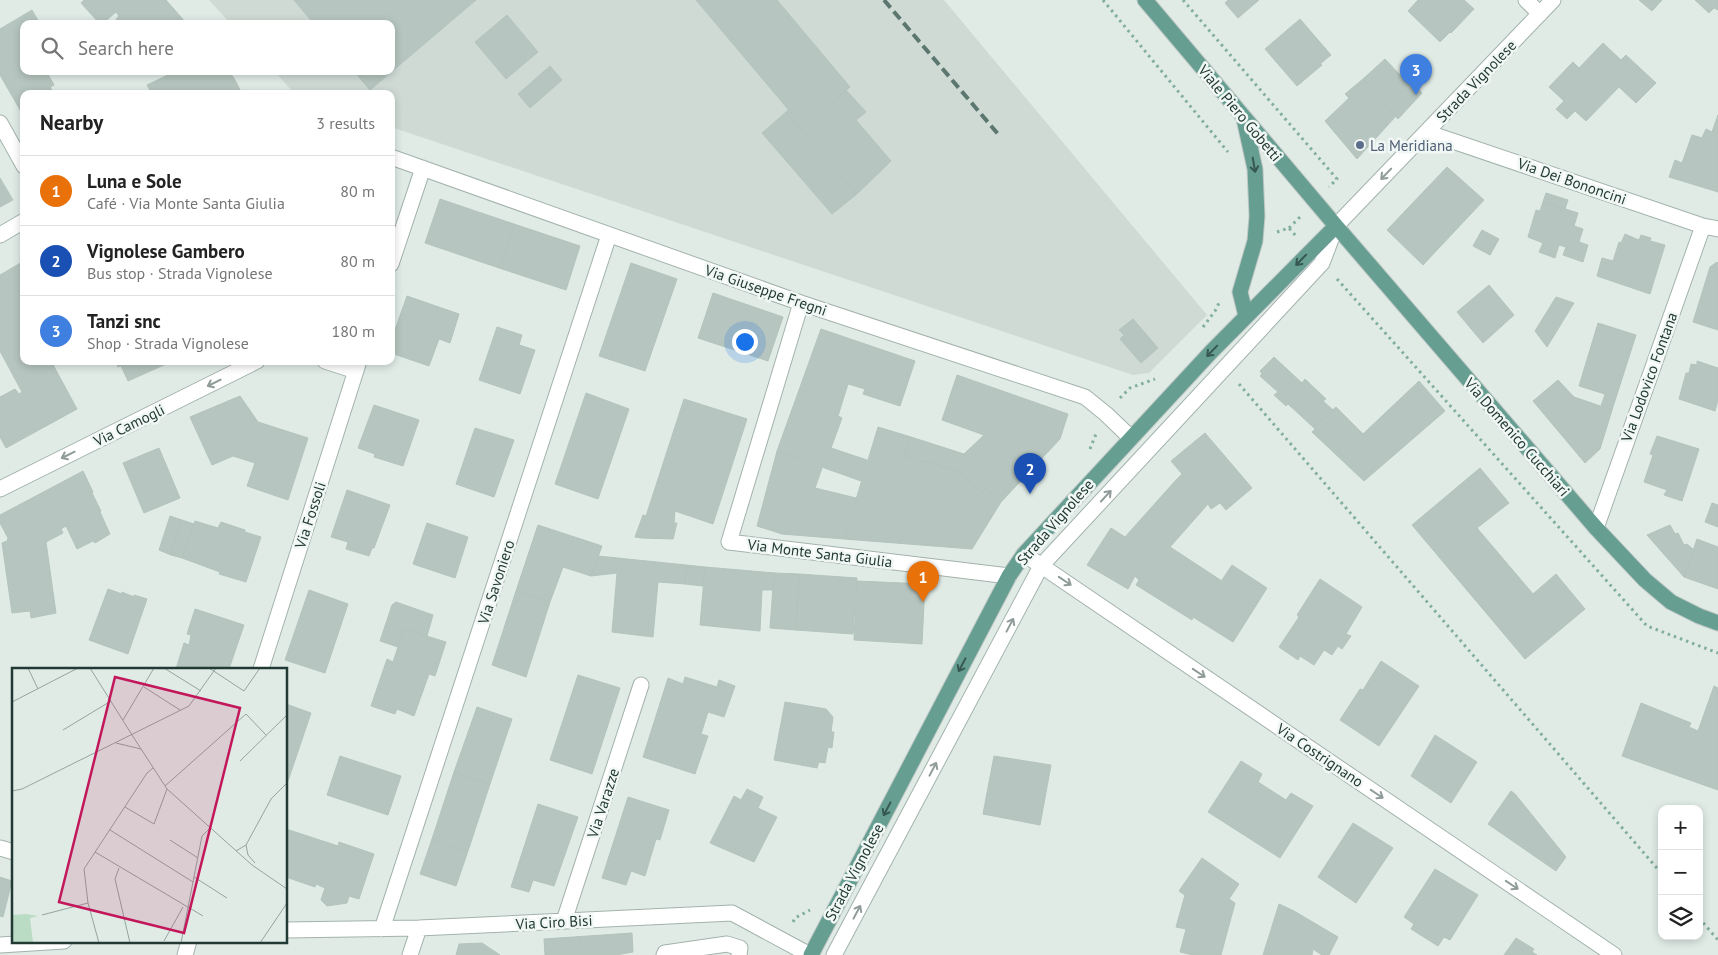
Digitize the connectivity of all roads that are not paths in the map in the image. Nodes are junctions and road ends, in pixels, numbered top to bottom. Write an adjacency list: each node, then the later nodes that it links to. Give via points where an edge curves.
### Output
1 (1145, 0): 5 (main road, Viale Piero Gobetti)
2 (1526, 0): 4 (street)
3 (1553, 0): 4 (street, Strada Vignolese)
4 (1540, 14): 7 (street, Strada Vignolese)
5 (1244, 117): 12 (main road, Viale Piero Gobetti); 18 (main road, one-way to 18, via 1255,169 1257,216 1255,240 1240,292)
6 (0, 123): 9 (street)
7 (1426, 132): 12 (street, Strada Vignolese, one-way to 12); 13 (street, Via Dei Bononcini)
8 (395, 158): 10 (street, Via Giuseppe Fregni)
9 (20, 159)
10 (423, 168): 15 (street, Via Giuseppe Fregni); 16 (street)
11 (20, 224): 14 (street)
12 (1336, 226): 18 (main road, Strada Vignolese, one-way to 18); 23 (main road, Via Domenico Cucchiari); 25 (street, Strada Vignolese, one-way to 12, via 1322,263)
13 (1711, 227): 23 (street, Via Lodovico Fontana)
14 (0, 235)
15 (609, 235): 17 (street, Via Giuseppe Fregni); 32 (street, Via Savoniero)
16 (395, 252)
17 (801, 303): 21 (street, Via Giuseppe Fregni, via 1085,397); 26 (street, Via Monte Santa Giulia, via 729,542)
18 (1246, 316): 21 (main road, Strada Vignolese, one-way to 21)
19 (249, 365): 22 (street, Via Camogli, one-way to 22)
20 (358, 366): 28 (street, Via Fossoli)
21 (1131, 438): 24 (main road, Strada Vignolese)
22 (0, 489)
23 (1596, 528): 27 (main road, Via Domenico Cucchiari, via 1645,580 1671,602)
24 (1024, 554): 25 (street, Via Costrignano); 26 (main road, Strada Vignolese)
25 (1041, 566): 42 (street, Strada Vignolese, one-way to 25); 43 (street, Via Costrignano, one-way to 43)
26 (1009, 576): 41 (main road, Strada Vignolese, one-way to 41)
27 (1718, 623)
28 (261, 668)
29 (641, 685): 30 (street, Via Varazze)
30 (564, 921): 31 (street, Via Ciro Bisi); 41 (street, Via Ciro Bisi, via 732,913)
31 (419, 928): 32 (street, Via Ciro Bisi); 38 (street)
32 (382, 929): 33 (street, Via Ciro Bisi)
33 (288, 930)
34 (48, 942): 36 (street)
35 (189, 942): 37 (street)
36 (0, 945)
37 (185, 955)
38 (410, 955)
39 (664, 955): 40 (street, via 727,944 740,948)
40 (739, 955)
41 (811, 955)
42 (834, 955)
43 (1614, 955)

